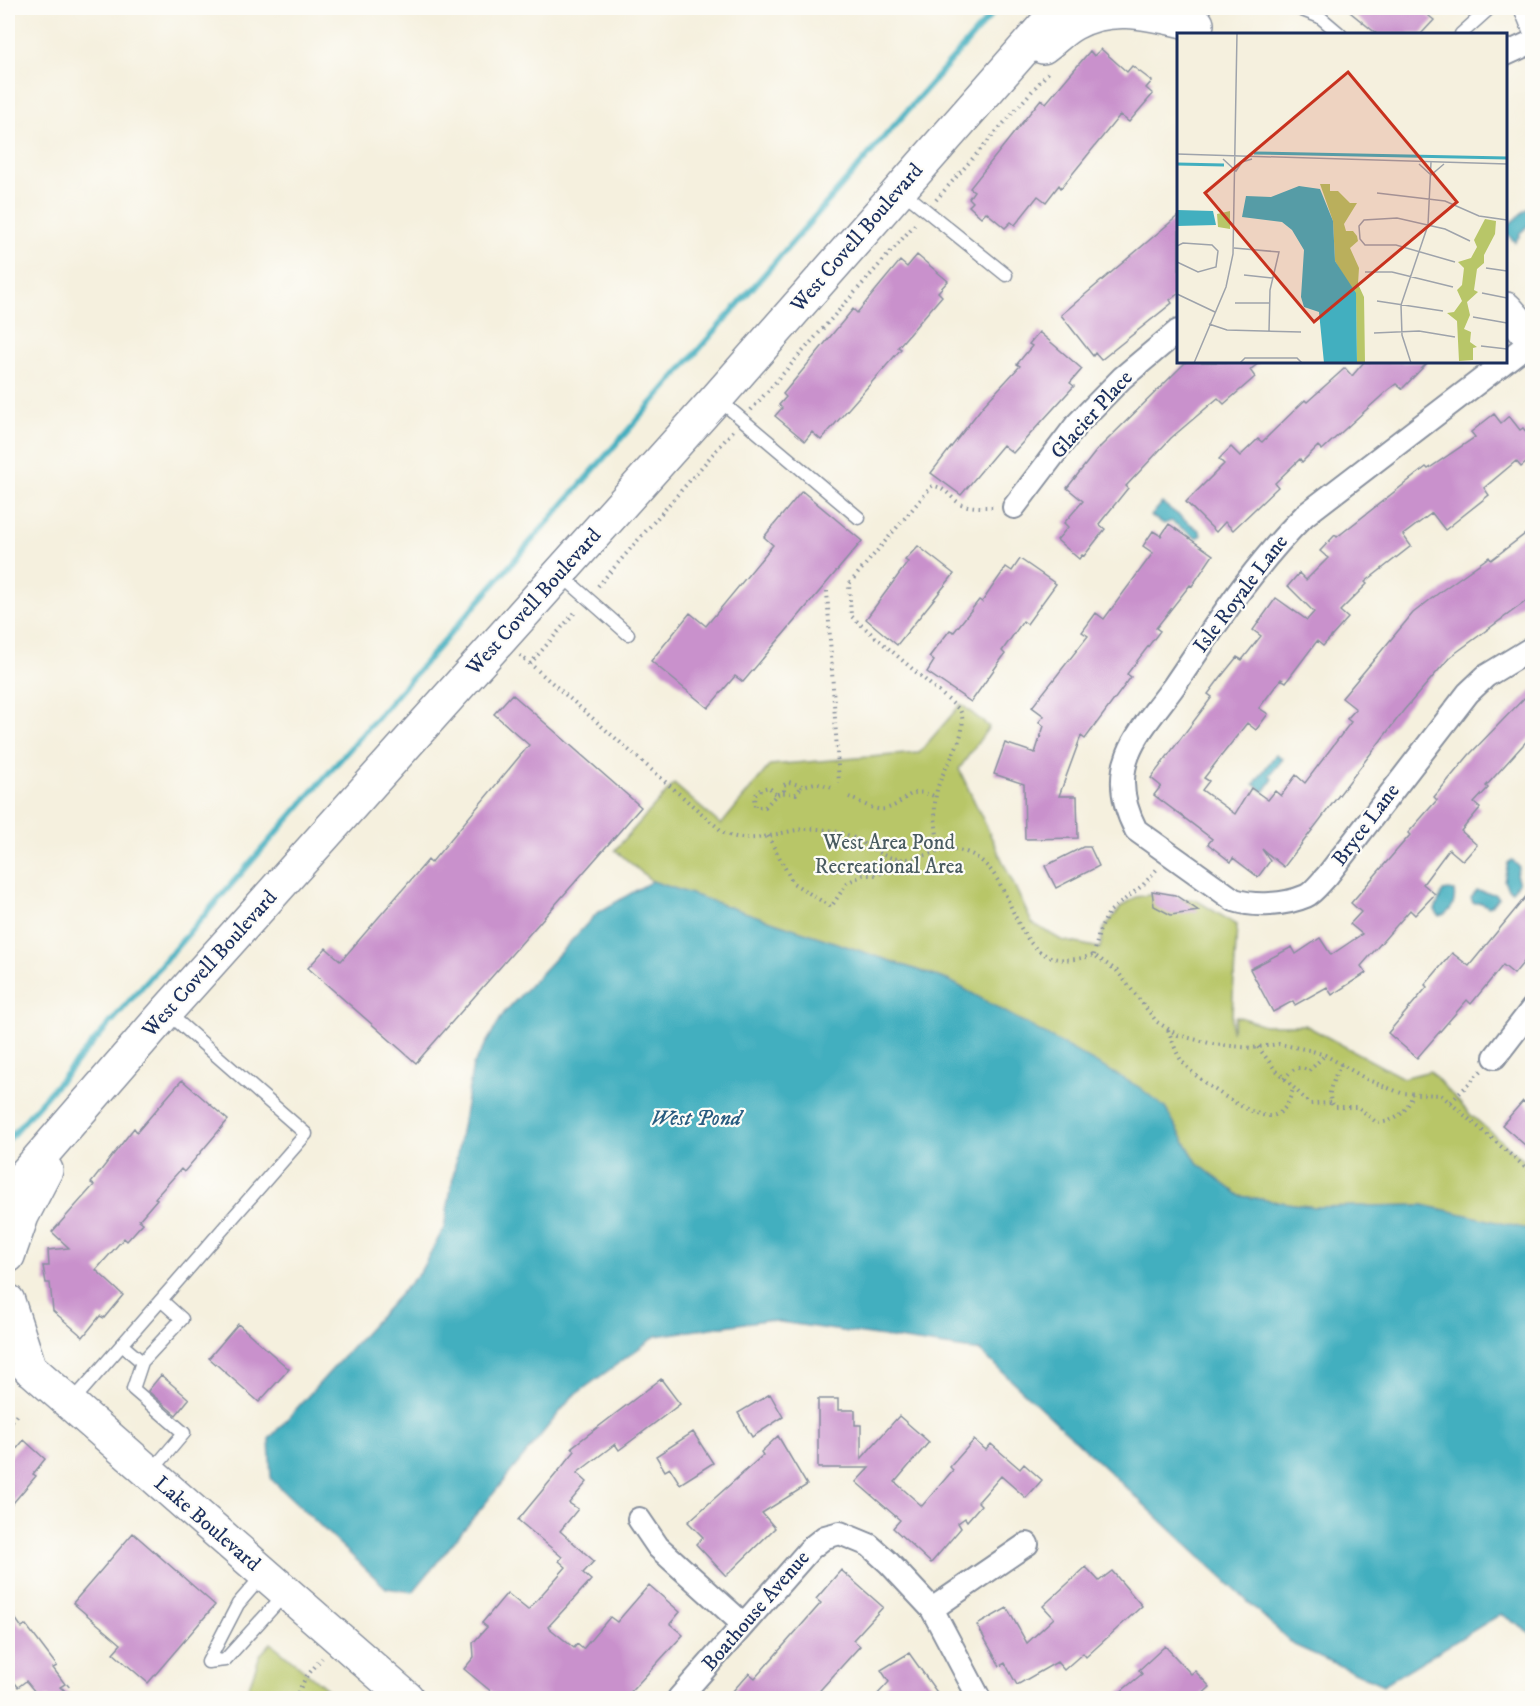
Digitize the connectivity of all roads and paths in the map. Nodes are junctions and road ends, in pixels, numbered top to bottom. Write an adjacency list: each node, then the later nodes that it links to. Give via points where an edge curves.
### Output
1 (1060, 8): 11 (main road, West Covell Boulevard)
2 (1298, 8): 6 (lane, via 1320,17)
3 (1490, 8): 7 (lane)
4 (1520, 8): 8 (lane)
5 (1194, 18): 11 (main road, via 1109,11 1074,24)
6 (1339, 33)
7 (1462, 33)
8 (1533, 40): 9 (street)
9 (1507, 53)
10 (1054, 67): 13 (path)
11 (983, 94): 12 (main road, West Covell Boulevard)
12 (899, 188): 13 (lane); 20 (main road, West Covell Boulevard)
13 (926, 211): 14 (lane); 21 (path)
14 (1006, 275)
15 (1507, 310): 17 (main road)
16 (1177, 333): 22 (street, Glacier Place, via 1122,378 1077,424)
17 (1533, 340): 18 (street, Isle Royale Lane)
18 (1507, 360)
19 (1503, 363): 40 (street, Isle Royale Lane, via 1305,515 1250,575 1128,754 1123,795 1127,814 1136,830)
20 (717, 398): 21 (lane); 24 (main road, West Covell Boulevard)
21 (743, 420): 23 (lane); 26 (path)
22 (1014, 507): 37 (path, via 968,506 942,488 932,486 849,584 851,616 960,710 961,732)
23 (859, 519)
24 (559, 574): 26 (lane); 28 (main road, West Covell Boulevard)
25 (827, 591): 31 (path)
26 (587, 598): 27 (lane); 30 (path)
27 (628, 634)
28 (501, 639): 30 (path); 44 (main road, West Covell Boulevard)
29 (1533, 648): 40 (street, Bryce Lane, via 1486,676 1468,693 1327,876 1307,896 1263,904 1234,900)
30 (530, 664): 38 (path, via 724,834 753,840)
31 (839, 783)
32 (802, 786): 33 (path, via 823,784); 34 (path, via 796,794); 34 (path, via 786,782)
33 (833, 788)
34 (784, 791): 35 (path)
35 (775, 794): 35 (path, via 769,787 760,789 754,797 755,807 765,807)
36 (849, 797): 37 (path, via 878,809 914,792)
37 (936, 797): 39 (path)
38 (768, 836): 41 (path, via 815,829 843,832); 41 (path, via 793,883 831,907 847,883 862,875 878,875)
39 (939, 851): 41 (path); 42 (path, via 965,851 985,863 1000,880 1017,924 1030,943 1044,953 1061,959)
40 (1170, 855): 42 (path, via 1143,885 1108,912)
41 (901, 859)
42 (1094, 955): 45 (path, via 1117,971 1157,1022)
43 (1533, 1009): 48 (street)
44 (166, 1012): 55 (main road, West Covell Boulevard); 60 (lane, via 306,1134)
45 (1168, 1029): 46 (path, via 1213,1044); 51 (path, via 1181,1062 1217,1091 1256,1114 1272,1116 1282,1110)
46 (1258, 1047): 47 (path, via 1279,1044); 50 (path)
47 (1324, 1055): 49 (path); 50 (path, via 1309,1071 1294,1068)
48 (1495, 1057): 53 (path)
49 (1341, 1064): 52 (path, via 1368,1080); 54 (path, via 1330,1086)
50 (1284, 1079): 51 (path)
51 (1293, 1089): 54 (path, via 1310,1104)
52 (1413, 1094): 53 (path, via 1441,1095); 54 (path, via 1402,1115 1387,1123 1377,1124 1358,1107 1337,1108)
53 (1451, 1102): 56 (path)
54 (1331, 1103)
55 (68, 1128): 57 (main road, West Covell Boulevard); 58 (main road, via 22,1216)
56 (1533, 1173)
57 (8, 1194)
58 (8, 1256)
59 (8, 1301): 62 (main road)
60 (162, 1301): 61 (lane); 63 (lane, via 182,1319)
61 (122, 1345): 63 (lane); 64 (lane)
62 (15, 1361): 64 (main road, Lake Boulevard)
63 (142, 1362): 67 (lane, via 133,1389 184,1433)
64 (71, 1404): 67 (main road, Lake Boulevard)
65 (19, 1412): 66 (path)
66 (8, 1426)
67 (150, 1474): 70 (main road, Lake Boulevard)
68 (639, 1519): 72 (street, via 658,1547)
69 (1027, 1544): 71 (street)
70 (275, 1583): 70 (lane, via 238,1604 208,1662 225,1660); 73 (main road, Lake Boulevard)
71 (932, 1609): 72 (street, Boathouse Avenue, via 868,1545 840,1533 825,1537 811,1548); 81 (street)
72 (743, 1624): 80 (street, Boathouse Avenue)
73 (338, 1639): 78 (path, via 306,1677); 79 (main road, Lake Boulevard)
74 (72, 1682): 77 (path)
75 (8, 1695): 76 (path)
76 (15, 1698)
77 (54, 1698)
78 (295, 1698)
79 (407, 1698)
80 (679, 1698)
81 (979, 1698)

